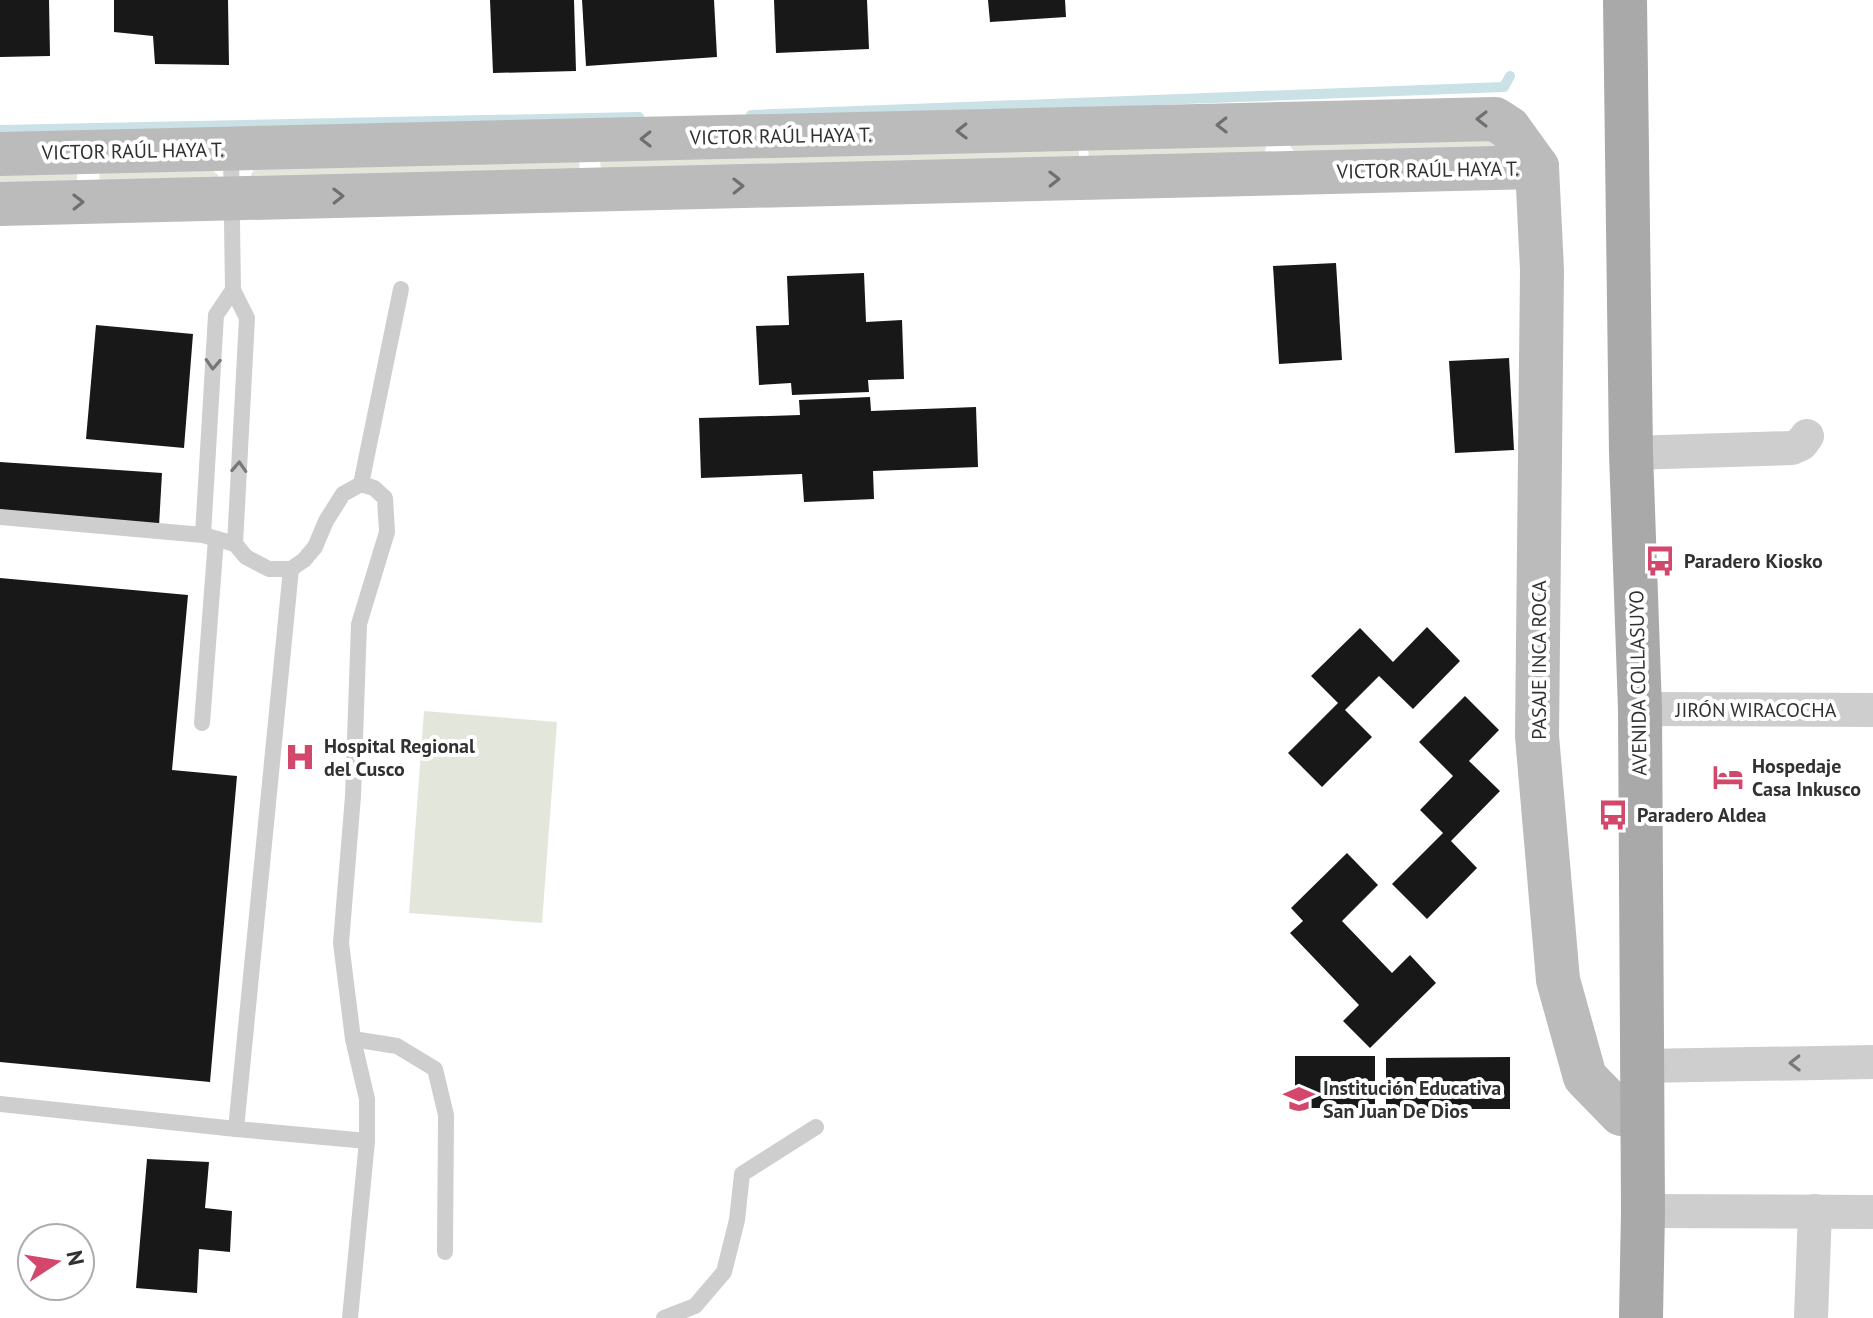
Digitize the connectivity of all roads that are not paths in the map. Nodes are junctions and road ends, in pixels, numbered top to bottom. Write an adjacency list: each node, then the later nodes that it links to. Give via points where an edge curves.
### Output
1 (1625, 0): 12 (main road, AVENIDA COLLASUYO)
2 (1279, 124): 3 (street, VICTOR RAÚL HAYA T., one-way to 3); 5 (street, VICTOR RAÚL HAYA T., one-way to 2, via 1509,128 1495,119); 6 (street)
3 (231, 149): 4 (street, VICTOR RAÚL HAYA T.); 7 (lane)
4 (0, 154)
5 (1537, 167): 6 (street, VICTOR RAÚL HAYA T.); 25 (street, PASAJE INCA ROCA, via 1542,270 1537,736 1558,980 1585,1077 1621,1114)
6 (1279, 173): 7 (street, VICTOR RAÚL HAYA T., one-way to 6)
7 (232, 198): 8 (street, VICTOR RAÚL HAYA T., one-way to 7); 10 (lane)
8 (0, 204)
9 (401, 289): 13 (lane)
10 (233, 290): 15 (lane, one-way to 15, via 216,315); 16 (lane, one-way to 10, via 247,318)
11 (1807, 436): 12 (street, via 1792,448)
12 (1631, 453): 18 (main road, AVENIDA COLLASUYO)
13 (361, 484): 17 (lane, via 343,494 315,547); 21 (lane, via 385,498 388,513 359,624 341,943)
14 (0, 517): 15 (lane)
15 (209, 537): 16 (lane); 20 (lane)
16 (235, 544): 17 (lane, via 269,569)
17 (291, 569): 27 (lane)
18 (1640, 709): 19 (street, JIRÓN WIRACOCHA); 23 (main road, AVENIDA COLLASUYO)
19 (1873, 710)
20 (202, 723)
21 (353, 1039): 28 (lane, via 367,1099); 32 (lane, via 397,1046 435,1069 446,1115)
22 (1873, 1062): 23 (street, one-way to 23)
23 (1641, 1066): 25 (main road, AVENIDA COLLASUYO)
24 (0, 1104): 27 (lane)
25 (1641, 1117): 29 (main road, AVENIDA COLLASUYO)
26 (816, 1127): 34 (lane, via 742,1174 724,1272 695,1306)
27 (236, 1129): 28 (lane)
28 (367, 1141): 33 (lane)
29 (1643, 1211): 30 (street); 35 (main road, AVENIDA COLLASUYO)
30 (1815, 1211): 31 (street); 36 (street)
31 (1873, 1212)
32 (445, 1252)
33 (350, 1318)
34 (664, 1318)
35 (1641, 1318)
36 (1811, 1318)

